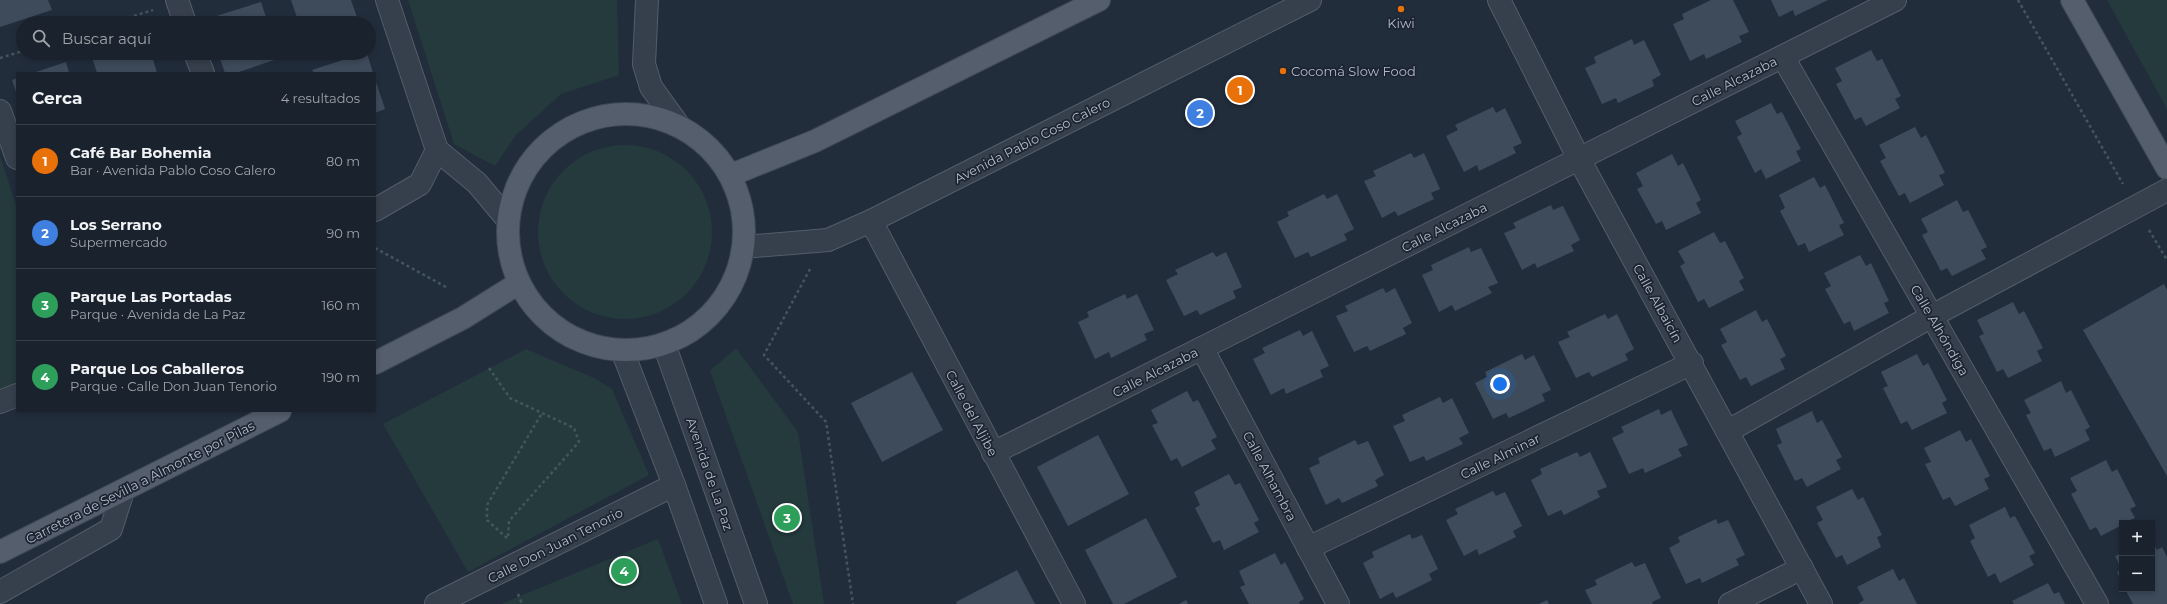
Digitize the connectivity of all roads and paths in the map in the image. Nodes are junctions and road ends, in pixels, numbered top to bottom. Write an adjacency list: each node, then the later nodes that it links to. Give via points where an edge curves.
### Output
1 (387, 0): 19 (street)
2 (647, 0): 18 (street, via 644,64 651,87)
3 (1098, 0): 23 (main road, via 815,141)
4 (1310, 0): 28 (street, Avenida Pablo Coso Calero)
5 (1499, 0): 21 (street, Calle Albaicín)
6 (1895, 0): 13 (street, Calle Alcazaba)
7 (2018, 0): 25 (path)
8 (2072, 0): 22 (main road)
9 (177, 1): 10 (path); 11 (street)
10 (132, 16)
11 (182, 16)
12 (16, 53): 14 (path)
13 (1783, 57): 21 (street, Calle Alcazaba); 35 (street, Calle Alhóndiga)
14 (0, 58)
15 (198, 60): 16 (street)
16 (203, 72)
17 (0, 111): 20 (street)
18 (679, 126): 23 (main road, via 709,147); 27 (main road, via 643,114 604,115 568,128 538,151 517,183)
19 (437, 150): 26 (street, via 420,184); 27 (street, via 477,183)
20 (16, 155)
21 (1579, 159): 37 (street, Calle Alcazaba); 40 (street, Calle Albaicín)
22 (2167, 168)
23 (730, 175): 30 (main road, via 743,210)
24 (2167, 190): 25 (street)
25 (2136, 206): 32 (path); 35 (street)
26 (376, 209)
27 (508, 220): 33 (main road, via 509,252)
28 (871, 221): 29 (street, Avenida Pablo Coso Calero); 47 (street, Calle del Aljibe)
29 (828, 240): 30 (street, Avenida Pablo Coso Calero); 57 (path, via 764,355 826,422)
30 (744, 248): 36 (main road, via 735,279 717,307 693,329)
31 (376, 249): 34 (path)
32 (2167, 260)
33 (519, 283): 38 (main road, via 536,310 561,331 590,344); 39 (main road, via 463,318)
34 (446, 287)
35 (1932, 316): 46 (street); 62 (street, Calle Alhóndiga)
36 (664, 344): 38 (main road); 56 (street, Avenida de La Paz)
37 (1202, 348): 47 (street, Calle Alcazaba); 50 (street, Calle Alhambra)
38 (622, 350): 48 (street)
39 (376, 362)
40 (1692, 363): 46 (street, Calle Albaicín); 50 (street, Calle Alminar)
41 (489, 368): 45 (path, via 510,398)
42 (16, 395): 43 (street)
43 (0, 402)
44 (278, 412): 49 (main road, Carretera de Sevilla a Almonte por Pilas)
45 (542, 413): 45 (path, via 574,428 579,442 509,521 508,539 487,520 487,505)
46 (1728, 431): 52 (street, Calle Albaicín)
47 (993, 453): 58 (street, Calle del Aljibe)
48 (674, 485): 54 (street, Calle Don Juan Tenorio); 55 (street)
49 (123, 491): 51 (main road, Carretera de Sevilla a Almonte por Pilas); 53 (street, via 111,529)
50 (1308, 548): 59 (street, Calle Alhambra)
51 (0, 552)
52 (1802, 568): 60 (street); 61 (street, Calle Albaicín)
53 (0, 592)
54 (436, 604)
55 (716, 604)
56 (756, 604)
57 (853, 604)
58 (1074, 604)
59 (1338, 604)
60 (1730, 604)
61 (1821, 604)
62 (2097, 604)

